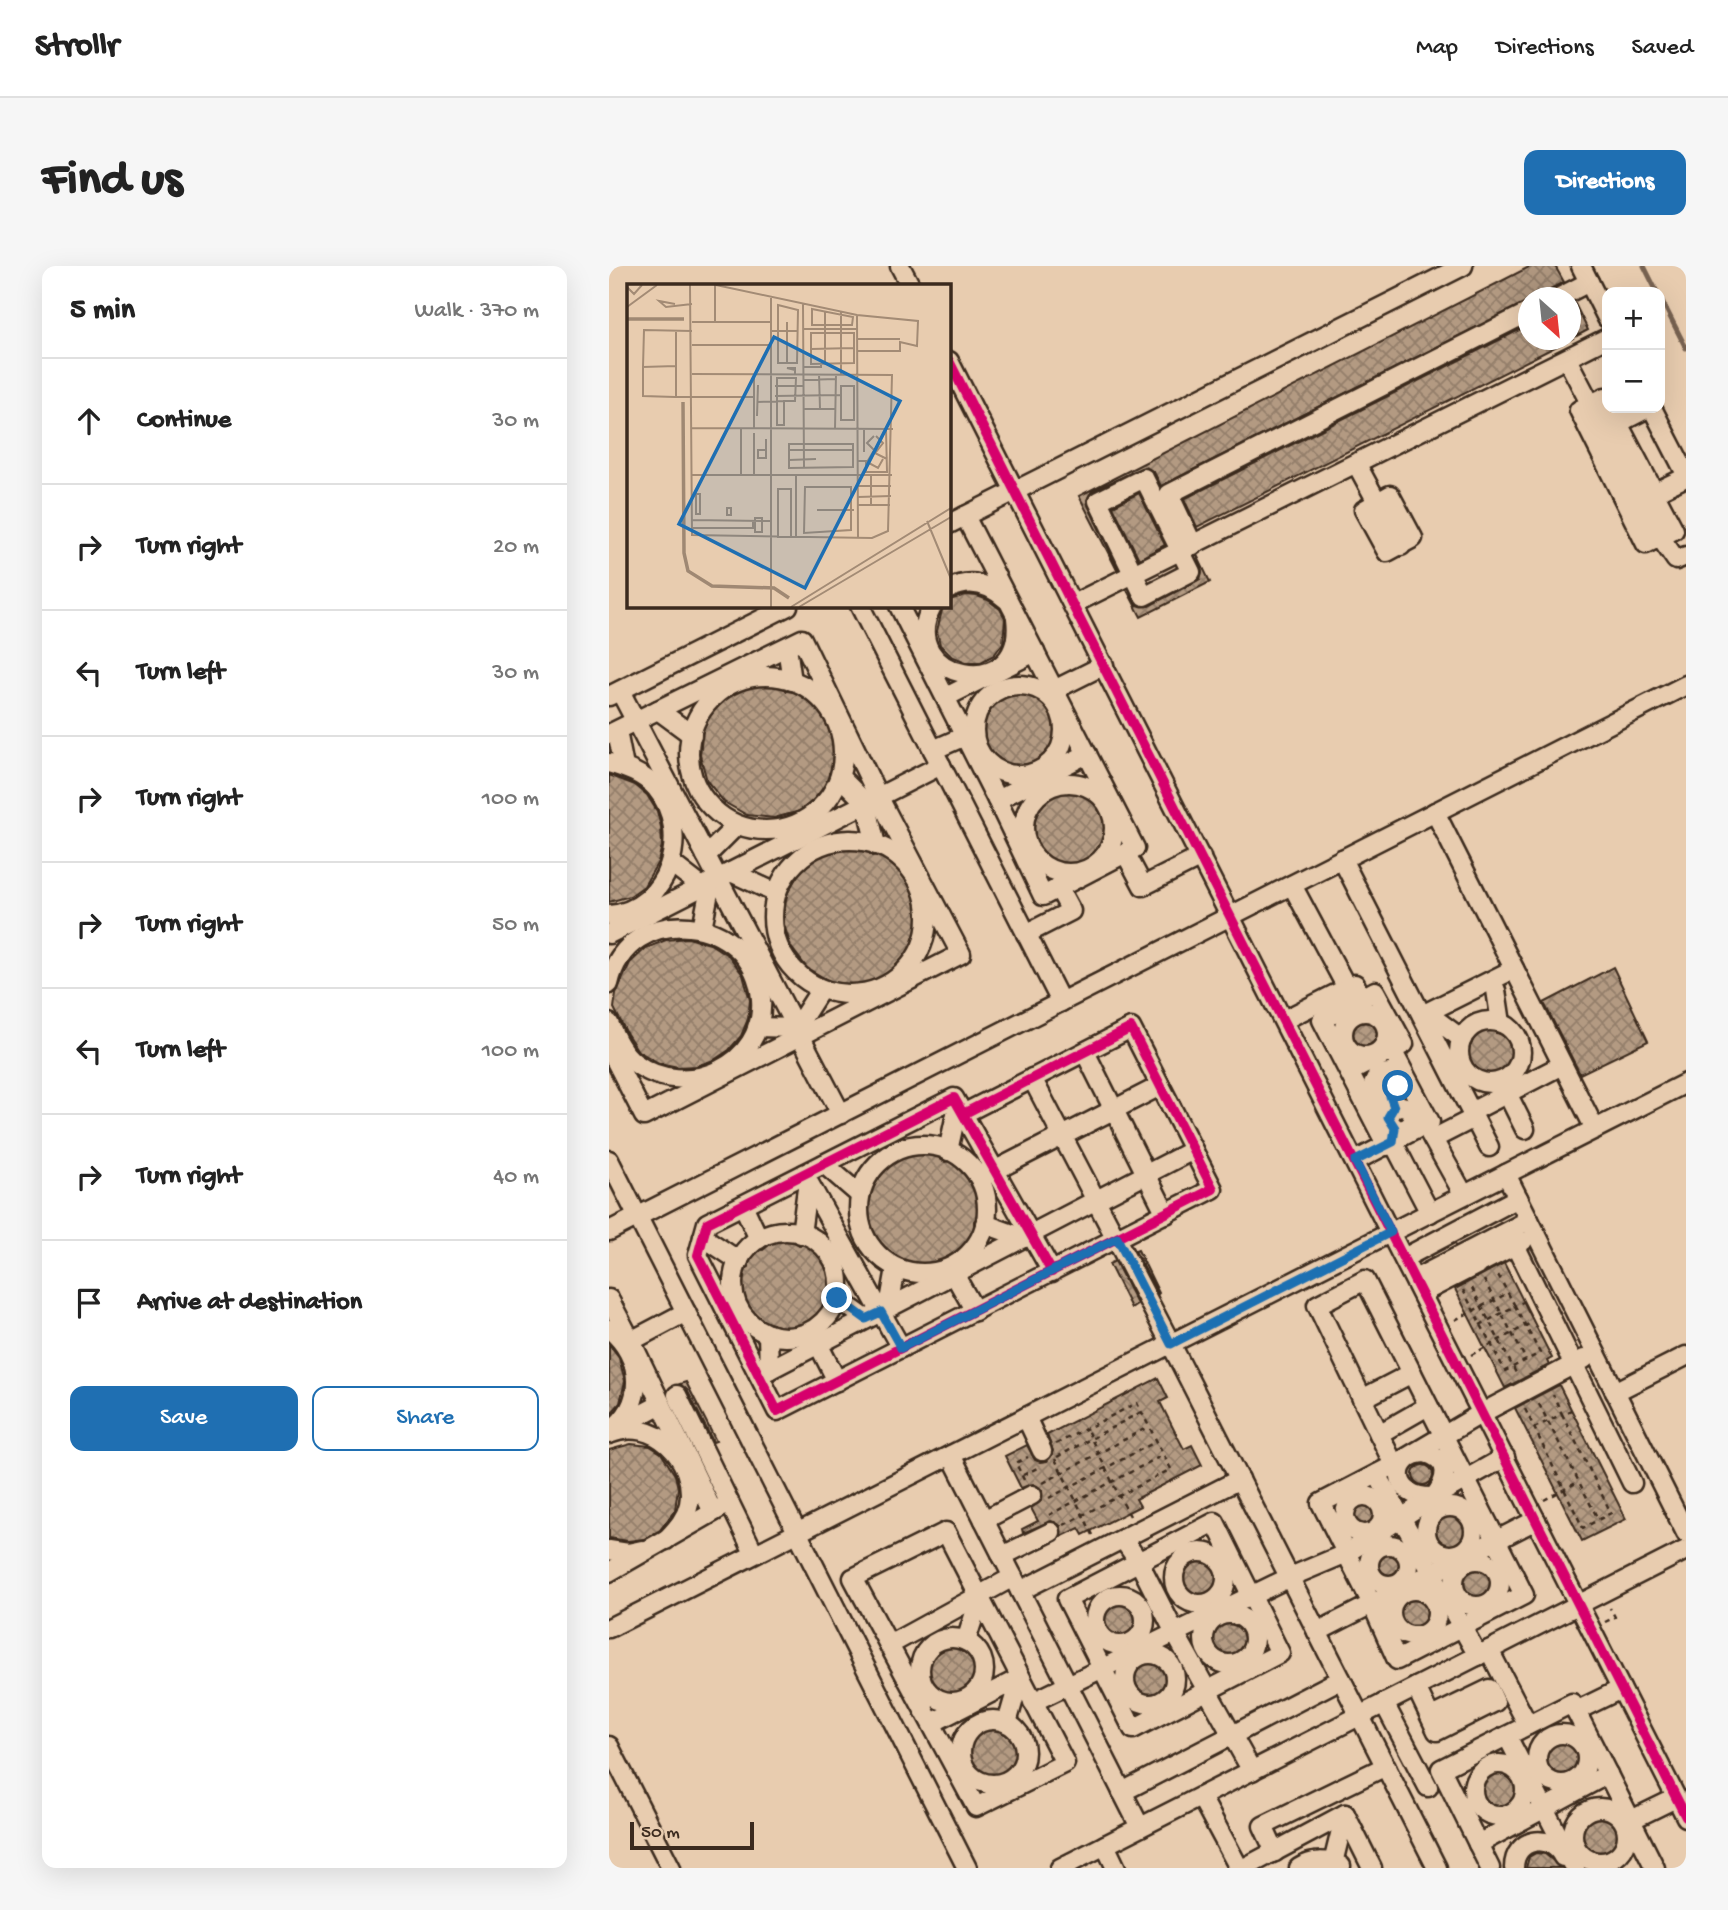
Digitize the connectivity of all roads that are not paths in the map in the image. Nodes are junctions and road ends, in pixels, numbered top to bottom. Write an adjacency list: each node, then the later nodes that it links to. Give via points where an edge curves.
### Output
1 (900, 266): 4 (street)
2 (1463, 266): 19 (street)
3 (1585, 274): 5 (street); 6 (street)
4 (909, 284)
5 (1570, 287)
6 (1602, 308)
7 (1518, 317): 25 (street, via 1169,494)
8 (1602, 341): 9 (street)
9 (1567, 359): 11 (street); 16 (street)
10 (950, 363): 19 (street)
11 (1599, 403): 14 (street, via 1579,410)
12 (1636, 413): 14 (street)
13 (1653, 413): 18 (street)
14 (1606, 424): 15 (street); 15 (street)
15 (1615, 449): 17 (street); 17 (street)
16 (1356, 463): 24 (street); 25 (street)
17 (1627, 472): 20 (street); 20 (street)
18 (1686, 476): 20 (street)
19 (1014, 491): 21 (street); 32 (street)
20 (1640, 499): 23 (street); 23 (street)
21 (965, 516): 22 (street); 27 (street)
22 (950, 524)
23 (1654, 526): 26 (street, via 1676,560)
24 (1401, 546)
25 (1187, 547): 28 (street); 28 (street, via 1144,478 1098,502)
26 (1686, 556)
27 (987, 563): 29 (street); 31 (street); 37 (street)
28 (1134, 574): 32 (street)
29 (950, 584)
30 (950, 585): 31 (street)
31 (988, 587): 37 (street, via 997,590)
32 (1073, 604): 43 (street)
33 (786, 607): 50 (street)
34 (861, 607): 59 (street)
35 (904, 607): 41 (street)
36 (906, 607): 38 (street)
37 (1013, 609): 39 (street, via 1018,631); 42 (street)
38 (929, 614): 41 (street)
39 (1014, 646): 42 (street); 45 (street)
40 (787, 647): 46 (street); 47 (street); 68 (street, via 802,639)
41 (927, 652): 44 (street); 51 (street)
42 (1035, 656): 45 (street); 49 (street)
43 (1104, 665): 49 (street); 80 (street)
44 (951, 671): 45 (street); 51 (street)
45 (997, 677): 49 (street); 51 (street); 53 (street, via 992,694)
46 (731, 680): 47 (street, via 778,676); 52 (street); 56 (street, via 706,705)
47 (792, 681): 63 (street, via 824,702 839,724 844,751)
48 (1686, 685): 72 (street)
49 (1045, 689): 58 (street, via 1063,719); 60 (street)
50 (615, 694): 54 (street)
51 (947, 694): 53 (street); 57 (street)
52 (658, 710): 54 (street); 56 (street)
53 (978, 712): 62 (street, via 974,733 978,748 986,761)
54 (636, 721): 55 (street); 69 (street)
55 (613, 732): 61 (street)
56 (692, 735): 66 (street, via 691,773)
57 (965, 736): 59 (street); 67 (street)
58 (1061, 747): 60 (street); 64 (street)
59 (937, 757): 68 (street); 93 (street)
60 (1086, 757): 64 (street); 65 (street); 71 (street)
61 (616, 765): 82 (street, via 635,771 656,788 670,810 675,837)
62 (1005, 772): 64 (street); 67 (street)
63 (840, 777): 68 (street); 74 (street, via 827,801 807,819)
64 (1045, 777): 65 (street); 67 (street); 70 (street)
65 (1090, 788): 71 (street)
66 (701, 795): 69 (street); 73 (street, via 717,813)
67 (998, 797): 70 (street); 77 (street)
68 (872, 799): 74 (street); 76 (street); 96 (street, via 961,954)
69 (679, 804): 79 (street)
70 (1028, 809): 77 (street)
71 (1114, 812): 75 (street); 78 (street, via 1135,848)
72 (1435, 812): 81 (street); 97 (street)
73 (737, 825): 74 (street); 79 (street)
74 (808, 834): 76 (street); 84 (street); 87 (street, via 810,851 789,868)
75 (1113, 836): 78 (street); 83 (street)
76 (876, 845): 94 (street, via 908,865 922,888 927,915)
77 (1026, 852): 85 (street, via 1050,870); 85 (street, via 1043,896)
78 (1128, 852): 80 (street, via 1143,886); 83 (street)
79 (706, 856): 84 (street)
80 (1201, 858): 89 (street)
81 (1342, 859): 86 (street); 105 (street)
82 (671, 863): 84 (street); 90 (street)
83 (1093, 869): 85 (street)
84 (715, 880): 87 (street); 90 (street); 91 (street); 98 (street)
85 (1057, 884): 93 (street, via 1072,911)
86 (1292, 885): 89 (street); 120 (street)
87 (776, 893): 95 (street, via 772,913)
88 (609, 915): 90 (street)
89 (1231, 916): 104 (street); 106 (street)
90 (640, 920): 91 (street); 92 (street); 99 (street, via 643,936 623,954)
91 (702, 928): 98 (street, via 721,934)
92 (609, 934)
93 (1026, 934): 104 (street)
94 (923, 941): 96 (street); 100 (street, via 911,965)
95 (784, 958): 98 (street); 101 (street, via 800,976)
96 (946, 962): 100 (street)
97 (1514, 969): 103 (street); 115 (street)
98 (760, 971): 110 (street); 111 (street)
99 (609, 980)
100 (886, 988): 101 (street, via 844,994); 111 (street)
101 (821, 989): 111 (street)
102 (1496, 990): 108 (street)
103 (1462, 995): 105 (street); 109 (street)
104 (1061, 1002): 131 (street)
105 (1425, 1014): 112 (street); 117 (street)
106 (1284, 1020): 120 (street); 141 (street)
107 (609, 1023): 113 (street)
108 (1501, 1023): 109 (street); 116 (street, via 1519,1038)
109 (1479, 1024): 112 (street)
110 (757, 1027): 111 (street); 119 (street, via 744,1050)
111 (798, 1032): 119 (street); 131 (street)
112 (1462, 1039): 117 (street)
113 (612, 1047): 118 (street); 127 (street)
114 (1085, 1052): 122 (street); 125 (street, via 1131,1028); 129 (street)
115 (1562, 1065): 121 (street); 133 (street)
116 (1518, 1066): 121 (street); 126 (street)
117 (1456, 1068): 123 (street); 130 (street)
118 (655, 1074): 119 (street, via 678,1080); 127 (street)
119 (720, 1074): 127 (street, via 644,1116)
120 (1384, 1077): 120 (street, via 1322,1020 1324,1019); 130 (street); 141 (street); 147 (street); 153 (street)
121 (1537, 1078): 126 (street)
122 (1033, 1079): 128 (street); 135 (street)
123 (1480, 1082): 126 (street); 130 (street)
124 (1686, 1083): 133 (street)
125 (1160, 1086): 129 (street); 138 (street)
126 (1504, 1088): 130 (street); 132 (street)
127 (635, 1097)
128 (961, 1109): 134 (street, via 954,1098); 139 (street); 143 (street)
129 (1114, 1109): 135 (street); 145 (street)
130 (1471, 1112): 136 (street)
131 (841, 1114): 155 (street)
132 (1525, 1129)
133 (1595, 1129): 144 (street)
134 (890, 1130): 137 (street); 142 (street)
135 (1062, 1135): 143 (street); 150 (street)
136 (1489, 1147)
137 (901, 1150): 139 (street, via 924,1145); 148 (street, via 884,1158)
138 (1193, 1150): 145 (street); 152 (street, via 1213,1189)
139 (948, 1151): 143 (street)
140 (609, 1160): 155 (street)
141 (1355, 1161): 160 (street)
142 (824, 1164): 146 (street); 148 (street)
143 (986, 1174): 156 (street); 162 (street)
144 (1506, 1174): 147 (street); 149 (street)
145 (1146, 1175): 150 (street); 152 (street)
146 (806, 1178): 151 (street); 161 (street); 169 (street)
147 (1468, 1193): 153 (street); 154 (street)
148 (860, 1195): 164 (street, via 859,1217)
149 (1518, 1198): 154 (street); 157 (street)
150 (1096, 1200): 162 (street); 165 (street)
151 (743, 1205): 163 (street, via 707,1223); 166 (street)
152 (1166, 1213): 165 (street)
153 (1430, 1213): 158 (street); 160 (street); 168 (street)
154 (1485, 1216): 158 (street); 167 (street)
155 (638, 1217): 159 (street); 181 (street)
156 (985, 1224): 162 (street); 173 (street, via 974,1248 939,1272)
157 (1532, 1228): 167 (street); 190 (street)
158 (1458, 1230): 168 (street); 172 (street)
159 (609, 1231)
160 (1391, 1232): 170 (street); 188 (street)
161 (801, 1234): 166 (street, via 773,1233); 169 (street)
162 (1027, 1236): 174 (street); 175 (street)
163 (703, 1237): 171 (street); 183 (street, via 698,1255)
164 (865, 1238): 169 (street); 173 (street, via 878,1256)
165 (1117, 1238): 174 (street); 188 (street)
166 (759, 1239): 171 (street)
167 (1504, 1245): 172 (street); 192 (street, via 1539,1294)
168 (1428, 1246): 170 (street); 176 (street)
169 (838, 1254): 178 (street, via 834,1262); 182 (street)
170 (1404, 1258): 177 (street)
171 (739, 1261): 183 (street, via 733,1283)
172 (1476, 1265): 176 (street)
173 (896, 1268): 182 (street)
174 (1052, 1272): 180 (street)
175 (954, 1274): 180 (street); 182 (street)
176 (1442, 1274): 177 (street)
177 (1418, 1286): 201 (street)
178 (837, 1298): 182 (street); 186 (street)
179 (609, 1299): 187 (street)
180 (975, 1311): 189 (street)
181 (686, 1312): 187 (street); 221 (street)
182 (879, 1313): 186 (street); 189 (street)
183 (735, 1314): 185 (street); 193 (street)
184 (609, 1329): 197 (street, via 631,1354 636,1373)
185 (768, 1334): 186 (street); 193 (street)
186 (815, 1337): 193 (street); 195 (street)
187 (631, 1341): 199 (street)
188 (1171, 1344): 202 (street); 210 (street)
189 (901, 1348): 195 (street)
190 (1595, 1353): 192 (street); 196 (street)
191 (1686, 1356): 196 (street)
192 (1574, 1364): 201 (street); 211 (street)
193 (764, 1372): 195 (street, via 777,1411)
194 (1412, 1374): 198 (street); 198 (street, via 1365,1280 1317,1305); 200 (street)
195 (837, 1381)
196 (1615, 1392): 223 (street)
197 (634, 1395): 199 (street); 203 (street, via 628,1411)
198 (1362, 1399): 204 (street)
199 (664, 1404): 203 (street); 205 (street); 213 (street, via 703,1446); 216 (street)
200 (1428, 1406): 204 (street); 209 (street)
201 (1482, 1413): 207 (street); 209 (street)
202 (1026, 1417): 206 (street); 208 (street)
203 (609, 1432): 205 (street, via 639,1429)
204 (1379, 1434): 226 (street)
205 (659, 1436): 215 (street, via 686,1466 691,1485)
206 (951, 1455): 218 (street); 221 (street)
207 (1505, 1457): 209 (street); 217 (street)
208 (1043, 1458)
209 (1449, 1464): 214 (street); 219 (street); 219 (street); 226 (street, via 1411,1455)
210 (1240, 1479): 224 (street); 240 (street)
211 (1632, 1483)
212 (1031, 1492): 218 (street)
213 (730, 1503): 216 (street); 231 (street)
214 (1437, 1503): 219 (street); 226 (street); 226 (street, via 1427,1523)
215 (689, 1506): 216 (street); 225 (street, via 681,1524)
216 (712, 1509): 225 (street)
217 (1533, 1514): 233 (street); 250 (street)
218 (984, 1520): 232 (street)
219 (1472, 1520): 233 (street); 235 (street, via 1471,1541)
220 (1211, 1524): 229 (street); 229 (street); 238 (street, via 1215,1522)
221 (797, 1532): 231 (street); 347 (street)
222 (1051, 1532): 232 (street)
223 (1686, 1534)
224 (1130, 1535): 234 (street); 241 (street)
225 (666, 1539): 227 (street)
226 (1386, 1545): 226 (street, via 1324,1502 1321,1503); 226 (street, via 1397,1660 1402,1657); 235 (street, via 1452,1554); 239 (street); 239 (street); 240 (street); 242 (street, via 1410,1591); 251 (street, via 1433,1626); 257 (street); 260 (street)
227 (649, 1549): 228 (street); 236 (street)
228 (609, 1550)
229 (1191, 1550): 234 (street); 237 (street); 238 (street, via 1216,1559)
230 (1686, 1550): 250 (street)
231 (754, 1553): 258 (street)
232 (1002, 1556): 241 (street)
233 (1496, 1560): 235 (street); 252 (street, via 1498,1594); 252 (street, via 1524,1595)
234 (1139, 1562): 237 (street); 243 (street); 248 (street); 249 (street)
235 (1461, 1562): 239 (street); 251 (street)
236 (609, 1572)
237 (1175, 1572): 244 (street)
238 (1227, 1572): 245 (street); 254 (street)
239 (1432, 1573): 242 (street); 251 (street)
240 (1290, 1577): 245 (street); 260 (street)
241 (1016, 1584): 246 (street); 279 (street)
242 (1422, 1592): 251 (street)
243 (1126, 1595): 248 (street); 253 (street)
244 (1183, 1596): 249 (street); 254 (street); 261 (street)
245 (1251, 1596): 254 (street); 256 (street)
246 (980, 1597): 255 (street); 264 (street); 265 (street, via 946,1532 853,1578); 266 (street)
247 (1071, 1597): 248 (street); 248 (street); 262 (street, via 1067,1599)
248 (1101, 1597): 262 (street, via 1095,1624)
249 (1159, 1601): 253 (street); 261 (street)
250 (1579, 1604): 268 (street); 282 (street)
251 (1449, 1605): 252 (street); 257 (street)
252 (1491, 1607): 257 (street)
253 (1142, 1609): 259 (street)
254 (1215, 1610): 256 (street); 261 (street); 267 (street, via 1207,1625)
255 (931, 1623): 263 (street); 265 (street)
256 (1253, 1627): 275 (street); 275 (street, via 1280,1653)
257 (1462, 1627): 268 (street)
258 (609, 1628)
259 (1144, 1628): 261 (street); 270 (street)
260 (1317, 1632): 278 (street)
261 (1174, 1633): 267 (street); 269 (street); 270 (street); 271 (street)
262 (1098, 1638): 270 (street); 274 (street)
263 (939, 1640): 264 (street); 273 (street, via 923,1654)
264 (967, 1641): 272 (street)
265 (890, 1645): 273 (street); 281 (street)
266 (1004, 1646): 272 (street); 276 (street)
267 (1211, 1650): 271 (street); 275 (street); 283 (street)
268 (1484, 1653): 280 (street); 298 (street)
269 (1157, 1655): 270 (street); 277 (street, via 1167,1660)
270 (1132, 1656): 274 (street); 284 (street, via 1125,1679)
271 (1191, 1661): 277 (street); 283 (street)
272 (984, 1663): 276 (street); 286 (street, via 979,1688)
273 (920, 1665): 281 (street)
274 (1105, 1666): 279 (street); 284 (street)
275 (1243, 1666): 283 (street)
276 (1020, 1678): 286 (street); 287 (street); 295 (street)
277 (1173, 1678): 283 (street); 289 (street)
278 (1341, 1679): 291 (street); 300 (street)
279 (1067, 1684): 287 (street); 320 (street)
280 (1416, 1688): 288 (street); 292 (street)
281 (919, 1689): 285 (street); 293 (street)
282 (1621, 1689): 290 (street); 323 (street)
283 (1208, 1690): 289 (street); 300 (street)
284 (1130, 1697): 289 (street); 297 (street); 297 (street, via 1133,1729)
285 (937, 1699): 286 (street); 293 (street)
286 (967, 1702): 293 (street); 294 (street)
287 (1033, 1702): 296 (street)
288 (1384, 1703): 291 (street); 319 (street)
289 (1165, 1706): 297 (street)
290 (1574, 1707): 298 (street); 299 (street); 306 (street)
291 (1360, 1716): 309 (street); 311 (street)
292 (1431, 1717)
293 (932, 1723): 302 (street); 310 (street)
294 (978, 1723): 295 (street, via 992,1719); 302 (street)
295 (1007, 1723): 301 (street)
296 (1045, 1725): 301 (street); 308 (street, via 1065,1763)
297 (1137, 1727)
298 (1518, 1730): 303 (street); 303 (street); 305 (street); 312 (street); 314 (street)
299 (1571, 1735): 303 (street, via 1559,1733); 306 (street)
300 (1231, 1736): 311 (street); 320 (street)
301 (1022, 1737): 307 (street)
302 (964, 1740): 310 (street)
303 (1545, 1741): 314 (street)
304 (609, 1746): 346 (street)
305 (1477, 1751): 312 (street); 313 (street)
306 (1588, 1752): 315 (street); 318 (street, via 1579,1778)
307 (1025, 1756): 308 (street); 317 (street)
308 (1059, 1766): 317 (street)
309 (1386, 1766): 322 (street); 341 (street, via 1263,1826)
310 (961, 1768): 316 (street); 324 (street, via 976,1807)
311 (1252, 1771): 321 (street)
312 (1487, 1772): 313 (street); 314 (street, via 1513,1768); 327 (street, via 1474,1795)
313 (1445, 1774): 319 (street); 327 (street)
314 (1530, 1775): 318 (street); 325 (street); 328 (street)
315 (1606, 1775): 318 (street); 326 (street); 331 (street)
316 (985, 1782): 317 (street); 324 (street)
317 (1009, 1785): 324 (street)
318 (1567, 1786): 325 (street); 330 (street)
319 (1428, 1787): 322 (street)
320 (1122, 1793): 332 (street)
321 (1201, 1797): 332 (street); 341 (street)
322 (1403, 1800): 351 (street)
323 (1682, 1804): 331 (street)
324 (980, 1805)
325 (1544, 1808): 328 (street); 330 (street); 335 (street); 338 (street)
326 (1607, 1809): 330 (street, via 1594,1808); 333 (street, via 1624,1823)
327 (1477, 1811): 328 (street, via 1496,1816); 334 (street); 334 (street)
328 (1518, 1811): 334 (street); 335 (street)
329 (1345, 1814): 336 (street); 342 (street); 350 (street)
330 (1580, 1818): 338 (street)
331 (1631, 1821): 339 (street)
332 (1140, 1827): 337 (street)
333 (1627, 1840): 339 (street); 344 (street)
334 (1481, 1842): 340 (street); 352 (street)
335 (1536, 1842): 338 (street, via 1553,1845); 340 (street, via 1521,1847)
336 (1292, 1843): 341 (street); 345 (street)
337 (1105, 1845): 348 (street); 349 (street)
338 (1567, 1855): 343 (street)
339 (1643, 1858): 344 (street); 353 (street)
340 (1514, 1862)
341 (1253, 1865)
342 (1338, 1865): 345 (street, via 1316,1861)
343 (1584, 1865): 344 (street)
344 (1614, 1866)
345 (1301, 1867)
346 (671, 1868)
347 (967, 1868)
348 (1061, 1868)
349 (1116, 1868)
350 (1372, 1868)
351 (1437, 1868)
352 (1490, 1868)
353 (1655, 1868)

